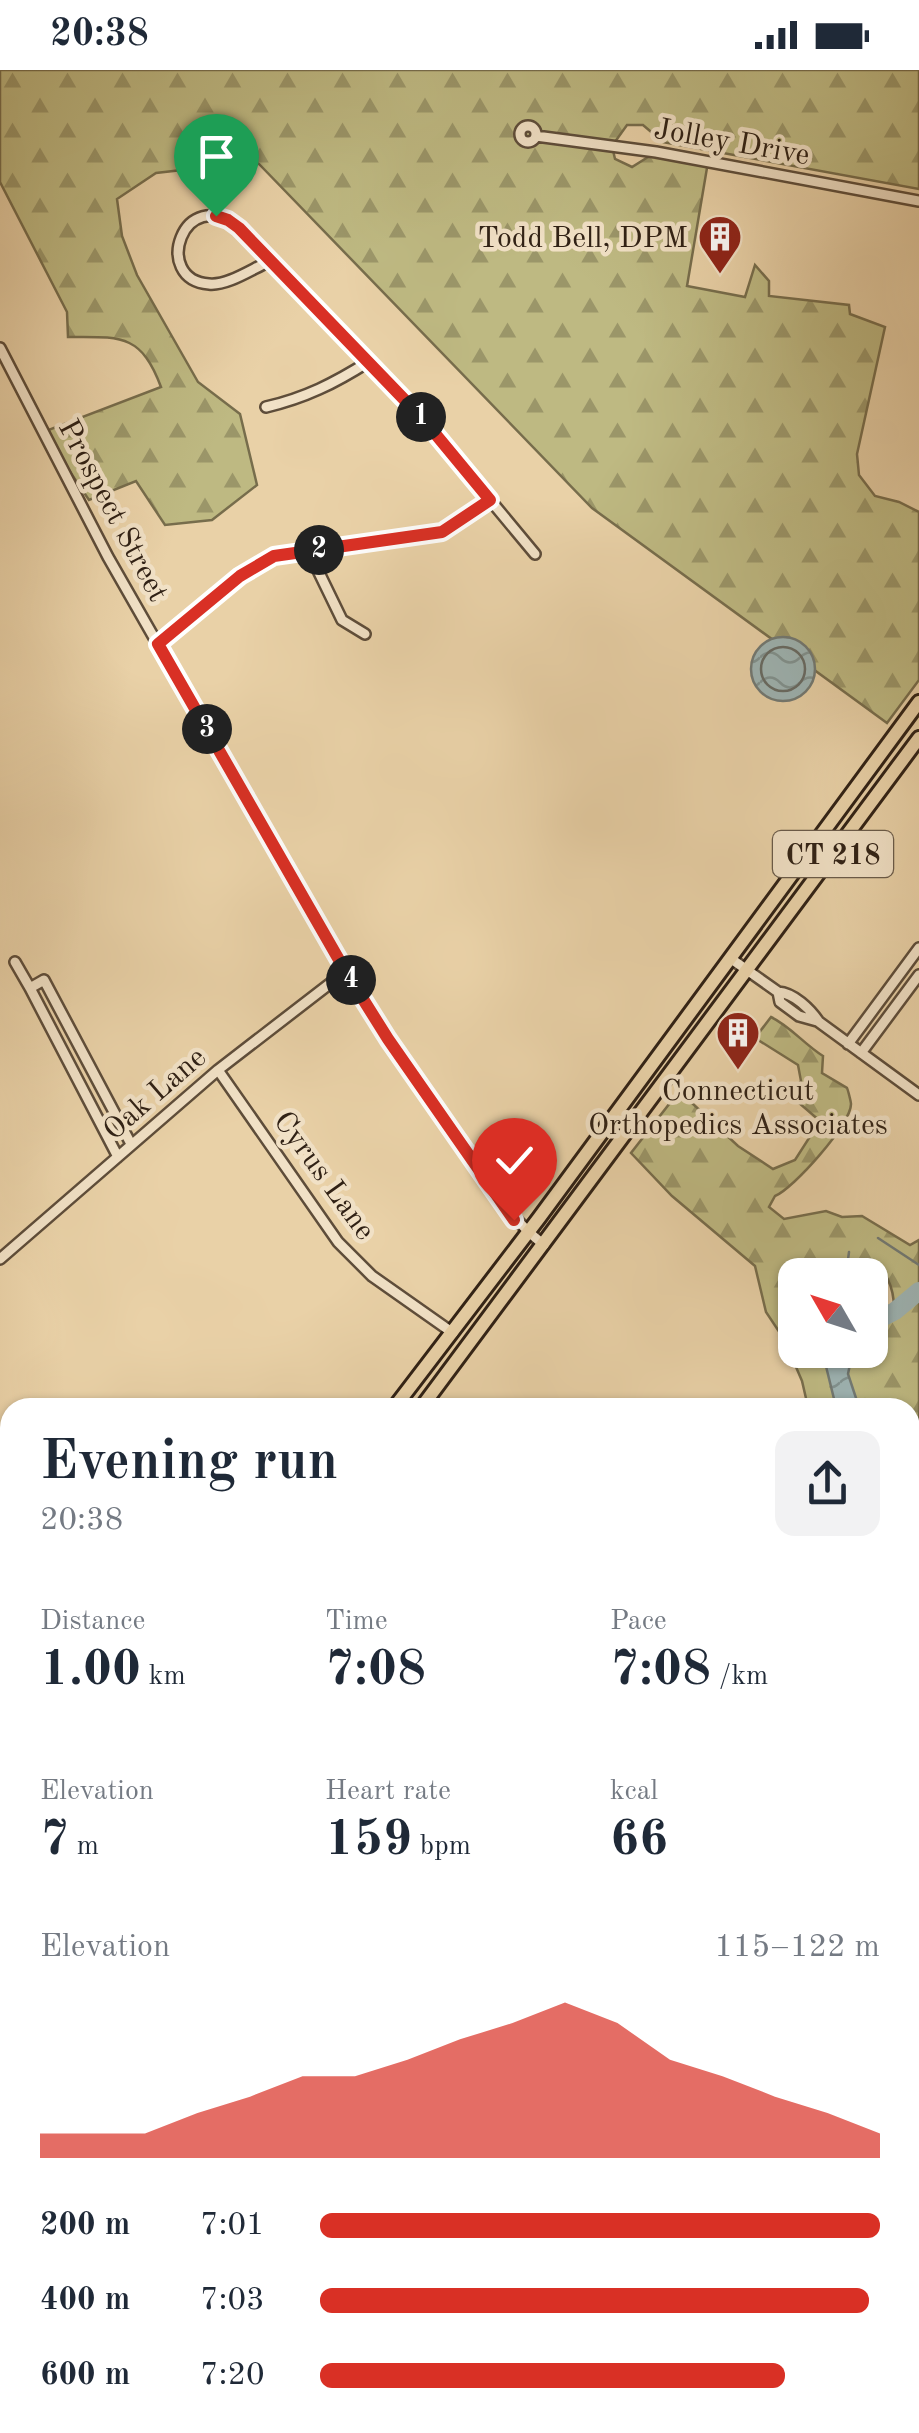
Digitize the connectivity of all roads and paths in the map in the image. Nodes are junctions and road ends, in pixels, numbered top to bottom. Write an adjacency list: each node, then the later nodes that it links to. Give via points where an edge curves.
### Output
1 (536, 136): 2 (street, Jolley Drive)
2 (919, 201)
3 (268, 262): 3 (street, via 239,228 216,216 190,223 178,246 185,272 208,284); 5 (street)
4 (0, 348): 11 (street, Prospect Street)
5 (368, 362): 6 (street, via 330,386); 7 (street)
6 (266, 407)
7 (490, 500): 8 (street, via 442,532); 9 (street)
8 (308, 552): 10 (street, via 342,620); 11 (street, via 256,564)
9 (535, 554)
10 (365, 634)
11 (158, 644): 18 (street, Prospect Street)
12 (919, 702): 15 (main road, CT 218)
13 (919, 738): 17 (main road, CT 218)
14 (919, 948): 21 (street)
15 (730, 958): 17 (street); 27 (main road, CT 218)
16 (15, 962): 20 (street)
17 (748, 970): 21 (street, via 778,992 780,1002); 28 (main road, CT 218)
18 (346, 972): 23 (street, Oak Lane); 27 (street, Prospect Street)
19 (919, 976): 22 (street)
20 (30, 988): 25 (street, via 44,980); 26 (street)
21 (848, 1044): 22 (street)
22 (862, 1054): 24 (street)
23 (218, 1070): 25 (street, Oak Lane); 30 (street, Cyrus Lane, via 338,1242 372,1276)
24 (919, 1095)
25 (132, 1144): 26 (street, Oak Lane)
26 (118, 1157): 29 (street, Oak Lane)
27 (528, 1232): 28 (street, Prospect Street); 30 (main road, CT 218)
28 (544, 1245): 32 (main road, CT 218)
29 (0, 1259)
30 (453, 1333): 31 (main road, CT 218)
31 (402, 1398)
32 (429, 1398)

